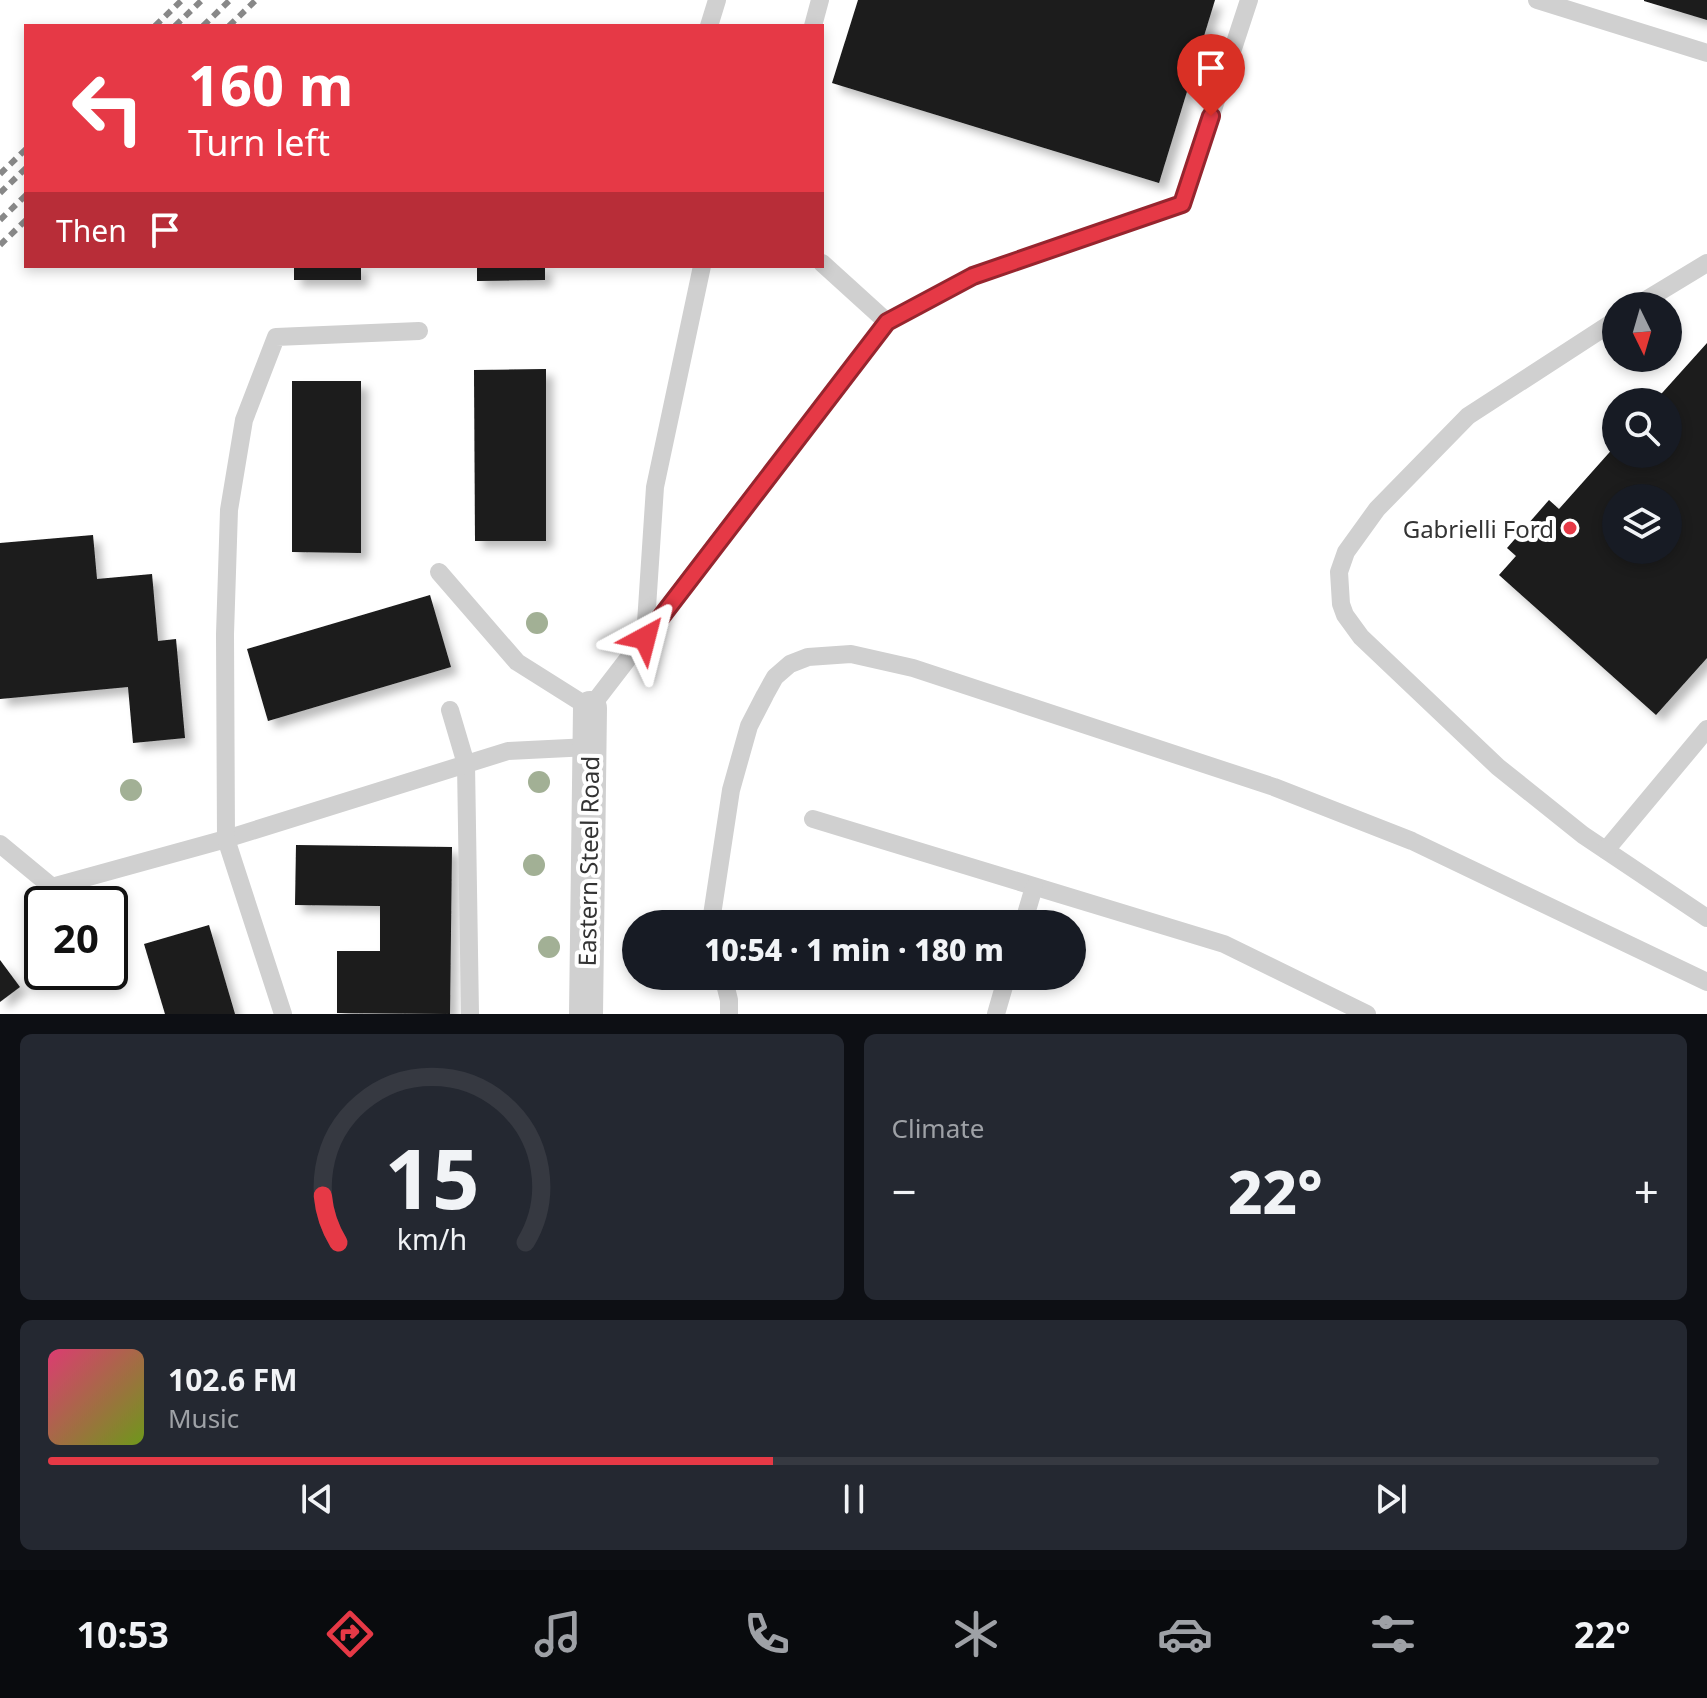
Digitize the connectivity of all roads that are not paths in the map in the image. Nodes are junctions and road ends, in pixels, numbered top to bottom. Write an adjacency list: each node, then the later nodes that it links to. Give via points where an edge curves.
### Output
1 (717, 0): 5 (lane)
2 (820, 0): 6 (lane)
3 (1249, 0): 12 (lane, via 1182,204 973,276)
4 (1537, 0): 7 (lane)
5 (710, 24)
6 (814, 24)
7 (1707, 53)
8 (1707, 263): 11 (lane)
9 (824, 265): 12 (lane)
10 (702, 268): 16 (lane, via 655,487)
11 (1659, 292)
12 (887, 322): 16 (lane)
13 (1602, 329): 25 (lane, via 1468,416 1377,509 1346,552 1339,572 1341,604 1361,637 1498,767)
14 (419, 331): 23 (lane, via 276,337 244,420 229,510)
15 (439, 572): 17 (lane, via 517,662)
16 (645, 638): 17 (lane)
17 (590, 708): 20 (street, Eastern Steel Road)
18 (450, 710): 21 (lane)
19 (1707, 729): 25 (lane)
20 (589, 747): 21 (lane, via 508,751); 35 (street, Eastern Steel Road)
21 (466, 764): 23 (lane); 34 (lane)
22 (813, 819): 26 (lane)
23 (226, 839): 24 (lane, via 52,887); 33 (lane)
24 (0, 844)
25 (1606, 850): 29 (lane)
26 (1034, 887): 28 (lane); 38 (lane, via 1224,944)
27 (713, 910): 30 (lane, via 731,790 749,726 765,695 790,664 851,654 913,668 1274,787 1412,841)
28 (1027, 910)
29 (1707, 918)
30 (1707, 982)
31 (726, 990): 36 (lane)
32 (1003, 990): 37 (lane)
33 (283, 1014)
34 (470, 1014)
35 (586, 1014)
36 (729, 1014)
37 (996, 1014)
38 (1367, 1014)

